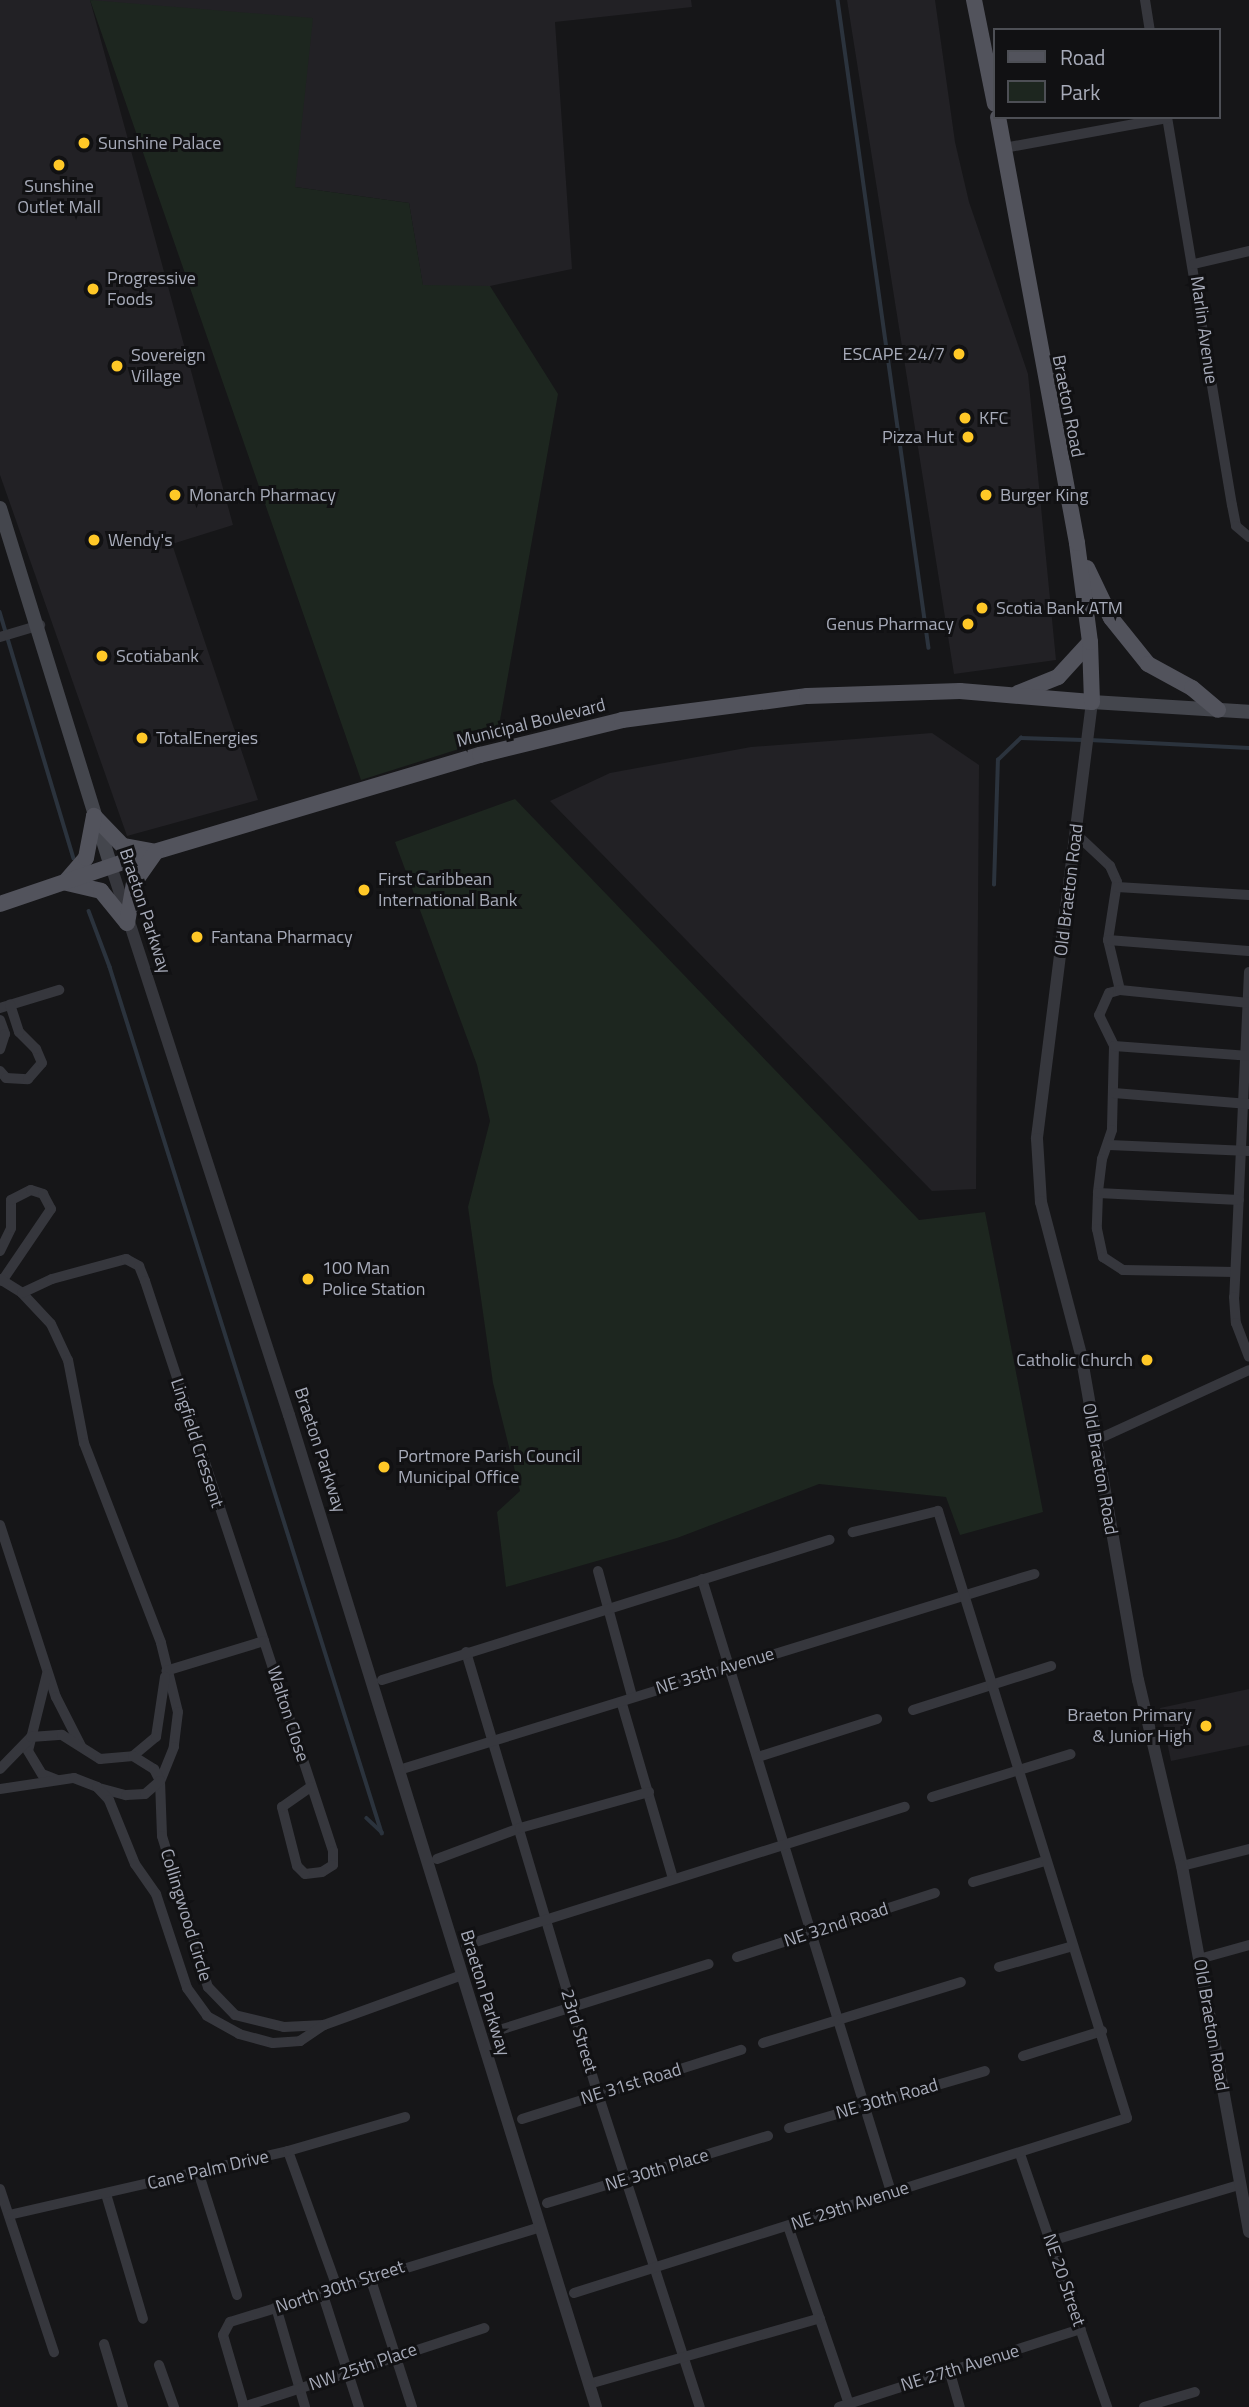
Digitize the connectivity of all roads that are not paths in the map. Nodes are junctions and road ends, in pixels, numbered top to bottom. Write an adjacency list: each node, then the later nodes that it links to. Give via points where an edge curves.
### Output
1 (974, 0): 4 (main road)
2 (1145, 0): 3 (street)
3 (1150, 28)
4 (993, 94)
5 (998, 119): 8 (main road, Braeton Road)
6 (1162, 119): 8 (street)
7 (1167, 119): 10 (street, Marlin Avenue)
8 (1004, 148): 13 (main road, Braeton Road)
9 (1249, 251): 10 (street)
10 (1194, 264): 12 (street, Marlin Avenue, via 1236,526)
11 (0, 508): 14 (main road, Braeton Parkway)
12 (1249, 537)
13 (1077, 543): 16 (main road, Braeton Road); 19 (main road, via 1100,598 1135,649 1148,664 1192,688)
14 (40, 625): 15 (street); 21 (main road, Braeton Parkway)
15 (5, 636)
16 (1090, 642): 17 (main road, via 1058,677); 18 (main road, Braeton Road)
17 (1016, 694): 18 (main road, Municipal Boulevard); 23 (main road, Municipal Boulevard, via 807,696 622,720 533,740)
18 (1091, 710): 19 (main road); 22 (street, Old Braeton Road)
19 (1217, 710): 20 (main road)
20 (1249, 712)
21 (94, 816): 23 (main road, via 122,846); 24 (main road, Braeton Parkway); 25 (main road, via 86,858)
22 (1076, 834): 26 (street, via 1110,866); 54 (street, Old Braeton Road, via 1037,1139 1041,1202 1081,1354)
23 (156, 852): 24 (main road, Municipal Boulevard); 29 (main road, via 134,883)
24 (111, 866): 25 (main road, Municipal Boulevard); 29 (street, Braeton Parkway)
25 (65, 883): 28 (main road, Municipal Boulevard); 29 (main road, via 101,891)
26 (1117, 887): 27 (street); 30 (street)
27 (1249, 895)
28 (0, 904)
29 (127, 923): 82 (street, Braeton Parkway, via 289,1415)
30 (1108, 940): 31 (street); 34 (street)
31 (1249, 951)
32 (1249, 972): 35 (street)
33 (59, 990): 36 (street)
34 (1120, 990): 35 (street); 38 (street, via 1109,993 1099,1015)
35 (1248, 1003): 40 (street)
36 (5, 1006): 41 (street, via 41,1063 28,1079 6,1078)
37 (0, 1020): 39 (street, via 5,1034)
38 (1114, 1046): 40 (street); 42 (street)
39 (0, 1049)
40 (1247, 1056): 43 (street)
41 (0, 1071)
42 (1114, 1093): 43 (street); 44 (street)
43 (1246, 1104): 45 (street)
44 (1108, 1145): 45 (street); 46 (street)
45 (1245, 1151): 47 (street)
46 (1098, 1194): 47 (street); 49 (street, via 1100,1247 1115,1268)
47 (1239, 1200): 49 (street)
48 (0, 1251): 50 (street, via 11,1228 11,1200 31,1190 43,1194 51,1209)
49 (1235, 1272): 52 (street, via 1236,1323)
50 (1, 1280): 51 (street, Collingwood Circle)
51 (22, 1293): 63 (street, Lingfield Cressent, via 104,1263 126,1259 139,1266); 68 (street, Collingwood Circle, via 51,1324 68,1360 84,1443 116,1536 145,1599)
52 (1249, 1357)
53 (1249, 1370): 54 (street)
54 (1094, 1441): 97 (street, Old Braeton Road, via 1139,1680)
55 (0, 1525): 67 (street)
56 (853, 1532): 61 (street, via 938,1511)
57 (830, 1540): 60 (street)
58 (598, 1571): 62 (street)
59 (1034, 1574): 61 (street, NE 35th Avenue)
60 (702, 1579): 62 (street); 66 (street)
61 (967, 1595): 66 (street, NE 35th Avenue); 70 (street)
62 (607, 1608): 64 (street); 71 (street)
63 (264, 1641): 68 (street); 87 (street, Walton Close)
64 (466, 1652): 69 (street); 76 (street, 23rd Street)
65 (1051, 1666): 70 (street)
66 (727, 1668): 71 (street, NE 35th Avenue); 80 (street)
67 (47, 1671): 75 (street); 77 (street, via 68,1727)
68 (166, 1671): 79 (street, Collingwood Circle, via 156,1737); 85 (street, Collingwood Circle, via 178,1712 174,1747)
69 (382, 1680)
70 (995, 1683): 73 (street); 83 (street)
71 (632, 1696): 72 (street, NE 35th Avenue)
72 (622, 1704): 76 (street, NE 35th Avenue); 89 (street)
73 (913, 1710)
74 (877, 1719): 80 (street)
75 (31, 1737): 77 (street, via 62,1735); 81 (street); 84 (street, via 28,1751 36,1765 42,1774)
76 (491, 1742): 82 (street, NE 35th Avenue); 92 (street, 23rd Street)
77 (81, 1746): 79 (street, via 100,1759)
78 (1071, 1754): 83 (street)
79 (133, 1756): 85 (street, via 154,1769)
80 (758, 1757): 93 (street)
81 (0, 1769)
82 (399, 1770): 110 (street, Braeton Parkway)
83 (1022, 1770): 90 (street); 96 (street)
84 (58, 1780): 86 (street, via 74,1778); 88 (street)
85 (160, 1781): 86 (street, via 145,1794 127,1796); 114 (street, Collingwood Circle, via 162,1836 208,1987 226,2009 260,2024)
86 (97, 1787): 114 (street, Collingwood Circle, via 118,1815 135,1864 156,1894 187,1988 207,2016 239,2034 274,2043 300,2041)
87 (312, 1787): 87 (street, Walton Close, via 333,1851 333,1865 305,1874 297,1866 282,1807)
88 (0, 1789)
89 (649, 1792): 92 (street); 98 (street)
90 (932, 1797)
91 (905, 1807): 93 (street)
92 (520, 1828): 95 (street); 101 (street, 23rd Street)
93 (782, 1843): 98 (street); 102 (street)
94 (1249, 1849): 97 (street)
95 (437, 1859)
96 (1045, 1861): 99 (street); 105 (street)
97 (1182, 1866): 107 (street, Old Braeton Road)
98 (673, 1878): 101 (street)
99 (973, 1882)
100 (935, 1893): 102 (street, NE 32nd Road)
101 (546, 1920): 103 (street); 112 (street, 23rd Street)
102 (811, 1932): 106 (street, NE 32nd Road); 113 (street)
103 (466, 1945)
104 (1249, 1945): 107 (street)
105 (1073, 1946): 109 (street); 115 (street)
106 (737, 1957)
107 (1199, 1959): 131 (street, Old Braeton Road)
108 (709, 1965): 112 (street)
109 (999, 1967)
110 (459, 1976): 114 (street); 138 (street, Braeton Parkway)
111 (961, 1982): 113 (street)
112 (572, 2007): 116 (street); 121 (street, 23rd Street)
113 (838, 2019): 117 (street); 122 (street)
114 (324, 2025)
115 (1102, 2031): 119 (street); 128 (street, NE 29th Avenue, via 1127,2118)
116 (493, 2032)
117 (763, 2043)
118 (741, 2050): 121 (street, NE 31st Road)
119 (1023, 2056)
120 (985, 2071): 122 (street, NE 30th Road)
121 (598, 2094): 124 (street, NE 31st Road); 130 (street, 23rd Street)
122 (864, 2106): 125 (street, NE 30th Road); 133 (street)
123 (405, 2117): 127 (street, Cane Palm Drive)
124 (522, 2119)
125 (789, 2128)
126 (768, 2136): 130 (street, NE 30th Place)
127 (288, 2151): 129 (street, Cane Palm Drive); 143 (street)
128 (1020, 2154): 133 (street, NE 29th Avenue); 140 (street, NE 20 Street)
129 (198, 2171): 134 (street, Cane Palm Drive); 146 (street)
130 (626, 2180): 135 (street, NE 30th Place); 141 (street, 23rd Street)
131 (1239, 2185): 139 (street, Old Braeton Road); 140 (street)
132 (0, 2189): 136 (street)
133 (891, 2192): 137 (street, NE 29th Avenue)
134 (106, 2194): 136 (street, Cane Palm Drive); 149 (street)
135 (547, 2203)
136 (9, 2215): 153 (street)
137 (788, 2226): 141 (street, NE 29th Avenue); 148 (street)
138 (537, 2228): 142 (street, North 30th Street); 159 (street, Braeton Parkway)
139 (1249, 2232)
140 (1051, 2241): 151 (street, NE 20 Street)
141 (653, 2268): 145 (street, NE 29th Avenue); 154 (street, 23rd Street)
142 (370, 2277): 143 (street, North 30th Street); 155 (street)
143 (337, 2287): 144 (street, North 30th Street)
144 (322, 2292): 147 (street, North 30th Street); 157 (street)
145 (574, 2293)
146 (237, 2295)
147 (276, 2307): 160 (street); 165 (street, North 30th Street, via 224,2328)
148 (820, 2318): 154 (street); 162 (street)
149 (143, 2319)
150 (484, 2328): 155 (street, NW 25th Place)
151 (1081, 2329): 158 (street, NE 27th Avenue); 172 (street, NE 20 Street)
152 (104, 2344): 163 (street)
153 (54, 2352)
154 (681, 2354): 159 (street); 170 (street, 23rd Street)
155 (396, 2357): 157 (street, NW 25th Place); 168 (street)
156 (159, 2365): 164 (street)
157 (348, 2372): 160 (street, NW 25th Place); 167 (street)
158 (950, 2373): 162 (street, NE 27th Avenue); 171 (street)
159 (589, 2384): 169 (street, Braeton Parkway)
160 (300, 2389): 165 (street, NW 25th Place); 166 (street)
161 (1195, 2392): 173 (street)
162 (844, 2405)
163 (123, 2407)
164 (174, 2407)
165 (244, 2407)
166 (305, 2407)
167 (359, 2407)
168 (412, 2407)
169 (596, 2407)
170 (700, 2407)
171 (960, 2407)
172 (1107, 2407)
173 (1144, 2407)

